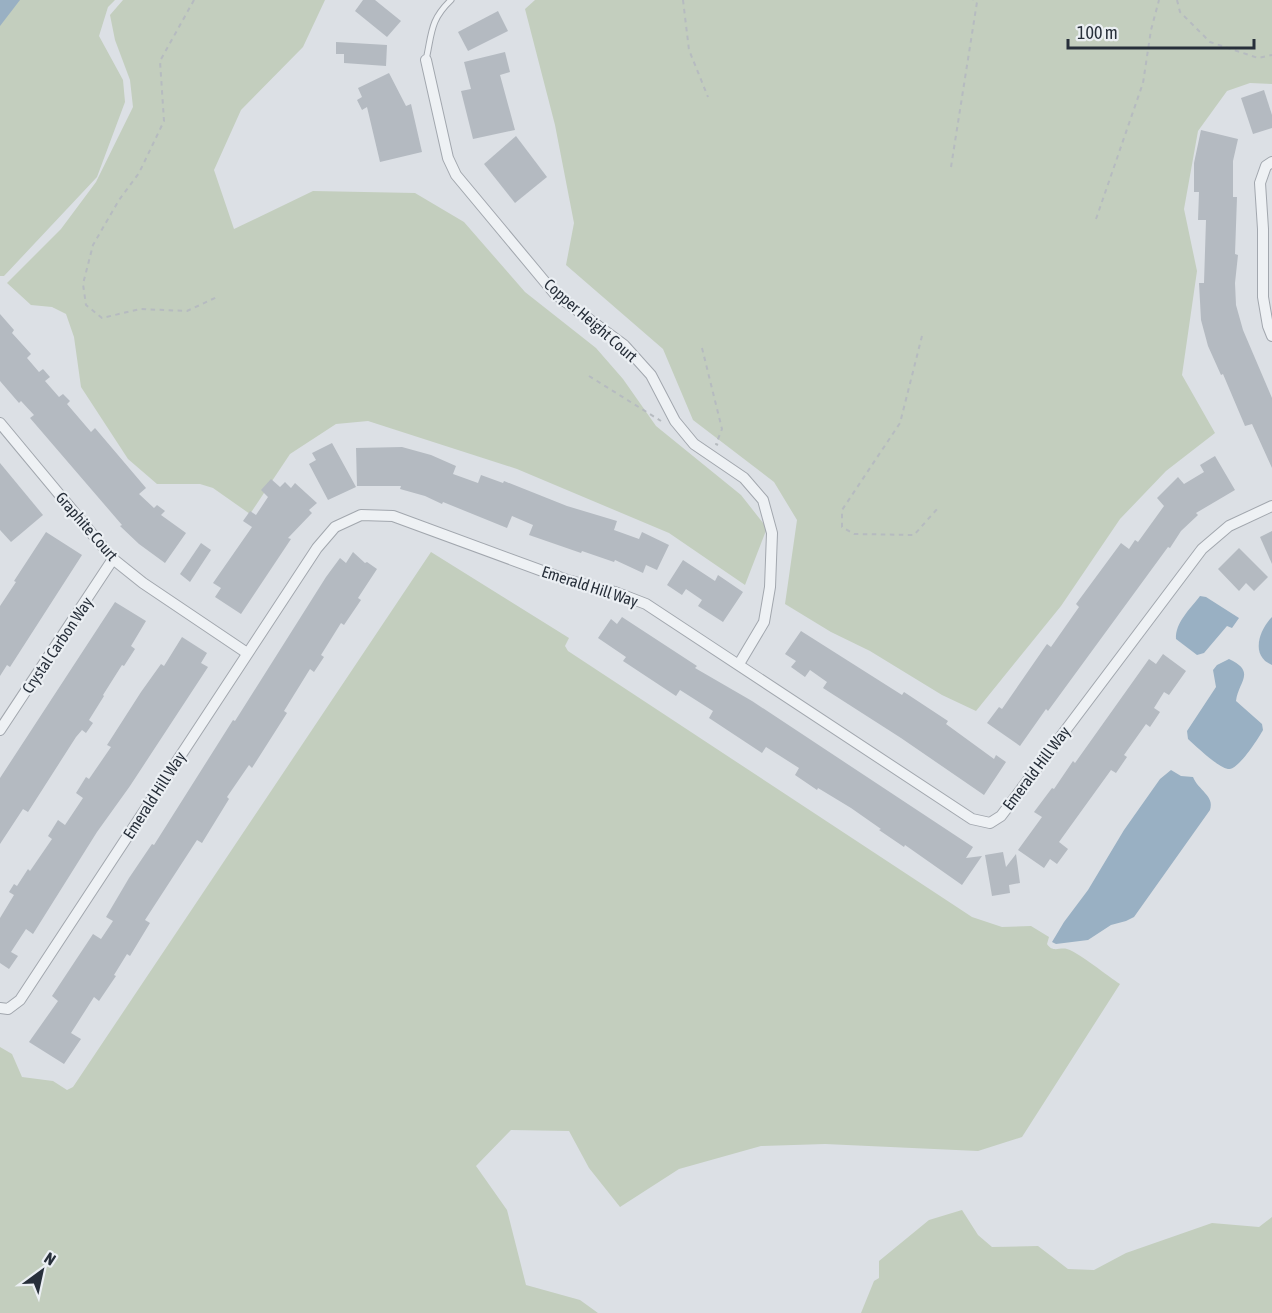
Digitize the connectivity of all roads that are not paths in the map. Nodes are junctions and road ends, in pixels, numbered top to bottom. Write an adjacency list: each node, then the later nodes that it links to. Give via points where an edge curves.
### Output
1 (451, 0): 2 (lane, via 434,21)
2 (426, 60): 9 (street, Copper Height Court, via 448,158 456,175 555,294 631,352 651,375 675,421 694,444 744,478 763,500 772,533 770,587 764,622)
3 (1272, 162): 4 (street, via 1266,165 1260,183 1263,297)
4 (1272, 336)
5 (0, 423): 7 (street, Graphite Court)
6 (1272, 507): 9 (street, Emerald Hill Way, via 1228,526 1202,549 1000,816 990,823 972,819)
7 (113, 559): 8 (street, Graphite Court); 10 (street, Crystal Carbon Way)
8 (248, 653): 9 (street, Emerald Hill Way, via 316,548 334,527 361,515 393,516 567,580 636,600); 11 (street, Emerald Hill Way, via 20,1000 8,1009)
9 (739, 664)
10 (0, 730)
11 (0, 1008)

